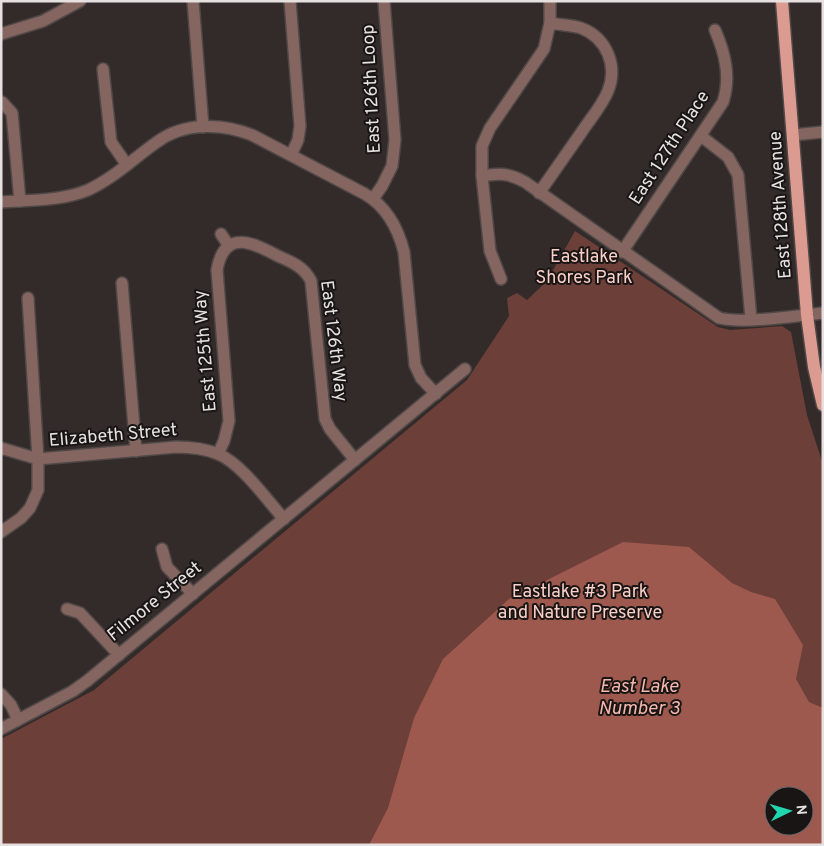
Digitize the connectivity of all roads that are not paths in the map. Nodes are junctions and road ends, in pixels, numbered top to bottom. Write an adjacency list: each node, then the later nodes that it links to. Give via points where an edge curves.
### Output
1 (80, 1): 9 (street, via 43,20)
2 (193, 1): 12 (street)
3 (290, 1): 16 (street, via 300,126)
4 (384, 1): 20 (street, East 126th Loop, via 395,147 390,172)
5 (550, 1): 7 (street)
6 (782, 1): 14 (main road, East 128th Avenue)
7 (550, 23): 18 (street, via 544,49 486,135 482,146); 19 (street, via 579,28 605,39 612,65 608,91)
8 (715, 30): 15 (street, East 127th Place, via 724,50 727,84 723,102)
9 (1, 34)
10 (103, 69): 17 (street, via 111,142)
11 (2, 102): 21 (street, via 12,113)
12 (203, 127): 16 (street, via 242,131); 17 (street, via 158,140)
13 (823, 132): 14 (street)
14 (793, 135): 30 (main road, East 128th Avenue)
15 (701, 136): 25 (street, East 127th Place); 31 (street, via 728,157 738,175)
16 (291, 155): 20 (street)
17 (127, 165): 21 (street, via 101,183 73,195)
18 (482, 176): 19 (street, via 512,175); 26 (street, via 490,251)
19 (539, 193): 25 (street)
20 (373, 199): 33 (street, via 389,216 401,239 415,365 421,378)
21 (20, 201): 22 (street)
22 (1, 202)
23 (221, 234): 24 (street)
24 (229, 246): 37 (street, East 125th Way, via 220,256 217,270 229,421); 39 (street, East 126th Way, via 256,244 299,266 308,275 313,286 326,419 330,429)
25 (622, 252): 31 (street, via 719,318)
26 (501, 279)
27 (122, 283): 36 (street)
28 (28, 298): 38 (street)
29 (823, 313): 30 (street)
30 (807, 314): 31 (street); 34 (main road, East 128th Avenue)
31 (751, 319)
32 (465, 369): 33 (street, Filmore Street)
33 (436, 394): 39 (street, Filmore Street)
34 (823, 405)
35 (1, 448): 38 (street)
36 (136, 451): 37 (street, Elizabeth Street, via 185,447); 38 (street, Elizabeth Street)
37 (218, 454): 40 (street, Elizabeth Street, via 243,471)
38 (38, 459): 41 (street, via 35,499 21,518)
39 (356, 460): 40 (street, Filmore Street)
40 (284, 519): 43 (street, Filmore Street)
41 (1, 532)
42 (162, 549): 43 (street, via 167,567)
43 (193, 594): 45 (street, Filmore Street)
44 (67, 609): 45 (street, via 80,613)
45 (119, 655): 47 (street, Filmore Street, via 80,686)
46 (1, 694): 47 (street)
47 (18, 720): 48 (street, Filmore Street)
48 (1, 729)

